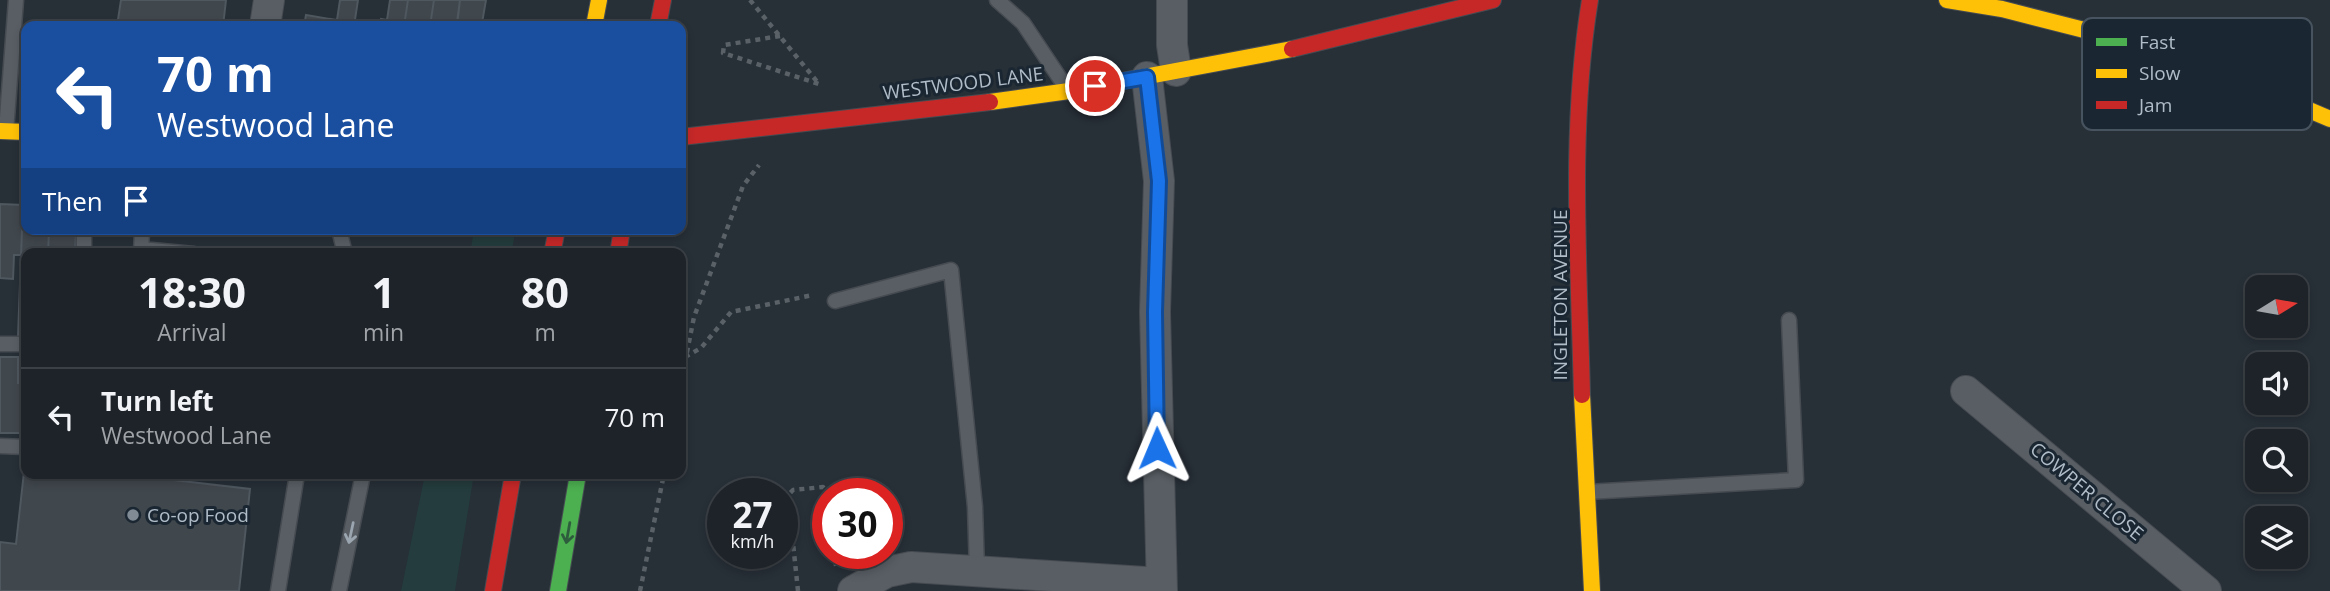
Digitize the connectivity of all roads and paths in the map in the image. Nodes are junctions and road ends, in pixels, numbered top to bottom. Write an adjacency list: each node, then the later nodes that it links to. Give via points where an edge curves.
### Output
1 (16, 0): 20 (lane)
2 (269, 0): 11 (street)
3 (599, 0): 12 (main road)
4 (663, 0): 13 (main road)
5 (750, 0): 15 (path)
6 (997, 0): 17 (lane, via 1023,23)
7 (1172, 0): 16 (street)
8 (1493, 0): 16 (main road, WESTWOOD LANE, via 1326,42)
9 (1590, 0): 39 (main road, INGLETON AVENUE, via 1581,45)
10 (1947, 0): 14 (main road)
11 (266, 21)
12 (595, 21)
13 (660, 21)
14 (2082, 29)
15 (780, 36): 15 (path, via 724,45 723,52 819,84)
16 (1161, 74): 17 (main road, WESTWOOD LANE); 41 (street, via 1155,312)
17 (1069, 91): 22 (main road, WESTWOOD LANE)
18 (2312, 111): 19 (main road)
19 (2330, 119)
20 (3, 131): 21 (main road)
21 (21, 132)
22 (686, 136)
23 (750, 176): 28 (path, via 694,317)
24 (840, 300): 29 (path, via 818,294 731,312 701,348); 40 (lane, via 951,270)
25 (1789, 320): 39 (lane, via 1796,480)
26 (0, 344): 27 (lane)
27 (21, 344)
28 (686, 353)
29 (686, 356)
30 (1966, 391): 50 (street, COWPER CLOSE)
31 (0, 446): 32 (lane)
32 (21, 447)
33 (296, 479): 42 (lane)
34 (362, 479): 43 (lane, one-way to 43)
35 (512, 479): 44 (main road)
36 (577, 479): 45 (main road, one-way to 45)
37 (663, 479): 46 (path)
38 (812, 488): 47 (path, via 788,495)
39 (1582, 492): 49 (main road, INGLETON AVENUE)
40 (977, 570): 41 (street); 48 (street, via 911,567 887,572)
41 (1162, 587)
42 (278, 591)
43 (339, 591)
44 (493, 591)
45 (558, 591)
46 (640, 591)
47 (797, 591)
48 (853, 591)
49 (1592, 591)
50 (2206, 591)

